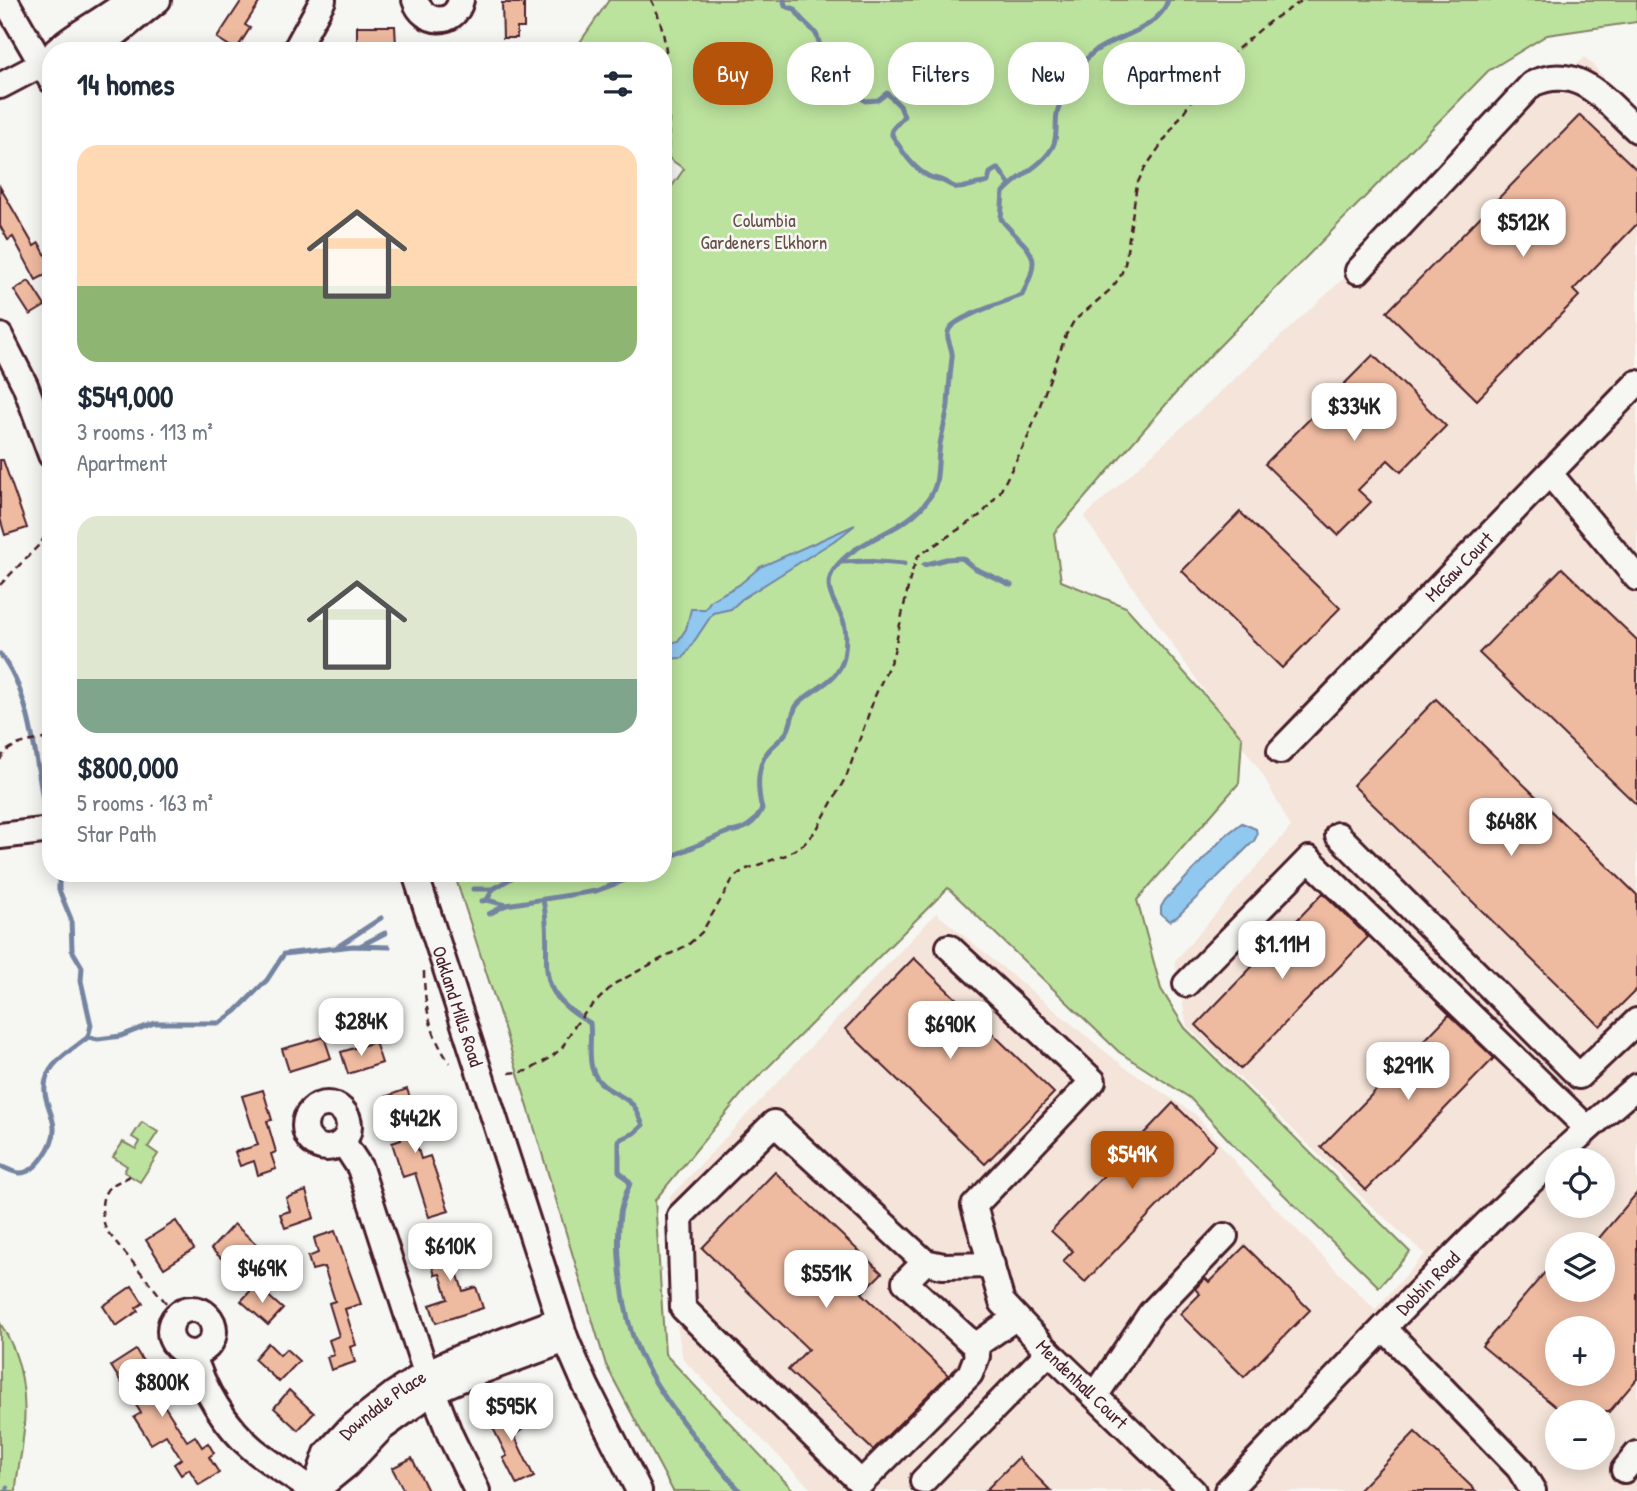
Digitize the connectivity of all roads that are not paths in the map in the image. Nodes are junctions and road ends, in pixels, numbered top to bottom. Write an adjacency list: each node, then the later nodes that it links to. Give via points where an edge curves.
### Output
1 (5, 0): 10 (street)
2 (129, 0): 7 (street)
3 (158, 0): 8 (street)
4 (323, 0): 9 (street)
5 (415, 0): 6 (street, via 422,14 435,20 450,17)
6 (461, 0)
7 (66, 42)
8 (104, 42)
9 (300, 42)
10 (42, 52)
11 (42, 67): 12 (street)
12 (0, 86)
13 (1637, 130): 14 (street, via 1578,80 1554,76 1532,84)
14 (1358, 271)
15 (0, 336): 17 (street)
16 (1637, 383): 18 (street, McGaw Court)
17 (42, 431)
18 (1550, 474): 19 (street); 20 (street, McGaw Court)
19 (1637, 578)
20 (1280, 751)
21 (42, 831): 23 (street)
22 (1338, 835): 27 (street, via 1579,1076)
23 (0, 836)
24 (418, 882): 36 (street, Oakland Mills Road)
25 (950, 947): 33 (street, Mendenhall Court, via 1093,1081 974,1206)
26 (1186, 984): 29 (street, via 1309,859)
27 (1637, 1021)
28 (1637, 1086): 29 (street, Dobbin Road)
29 (1587, 1128): 35 (street, Dobbin Road)
30 (343, 1142): 40 (street, via 360,1168)
31 (1225, 1236): 41 (street, via 1152,1313)
32 (925, 1262): 33 (street); 37 (street, via 905,1282); 37 (street, via 774,1124 680,1216 683,1308 861,1483 970,1374 977,1356)
33 (992, 1265): 34 (street, Mendenhall Court, via 1002,1302)
34 (1014, 1318): 37 (street); 38 (street, Mendenhall Court)
35 (1384, 1328): 47 (street, Dobbin Road); 48 (street, via 1519,1468)
36 (563, 1330): 40 (street, Downdale Place); 45 (street, Oakland Mills Road)
37 (975, 1346)
38 (1049, 1352): 41 (street, Mendenhall Court); 42 (street)
39 (193, 1353): 39 (street, via 202,1351 214,1336 210,1317 194,1308 176,1314 170,1324 174,1344); 43 (street, via 204,1384 239,1435)
40 (429, 1382): 43 (street, Downdale Place, via 379,1404 350,1428 327,1454); 44 (street)
41 (1095, 1396): 46 (street, Mendenhall Court)
42 (923, 1481)
43 (314, 1491)
44 (477, 1491)
45 (639, 1491)
46 (1193, 1491)
47 (1227, 1491)
48 (1532, 1491)

